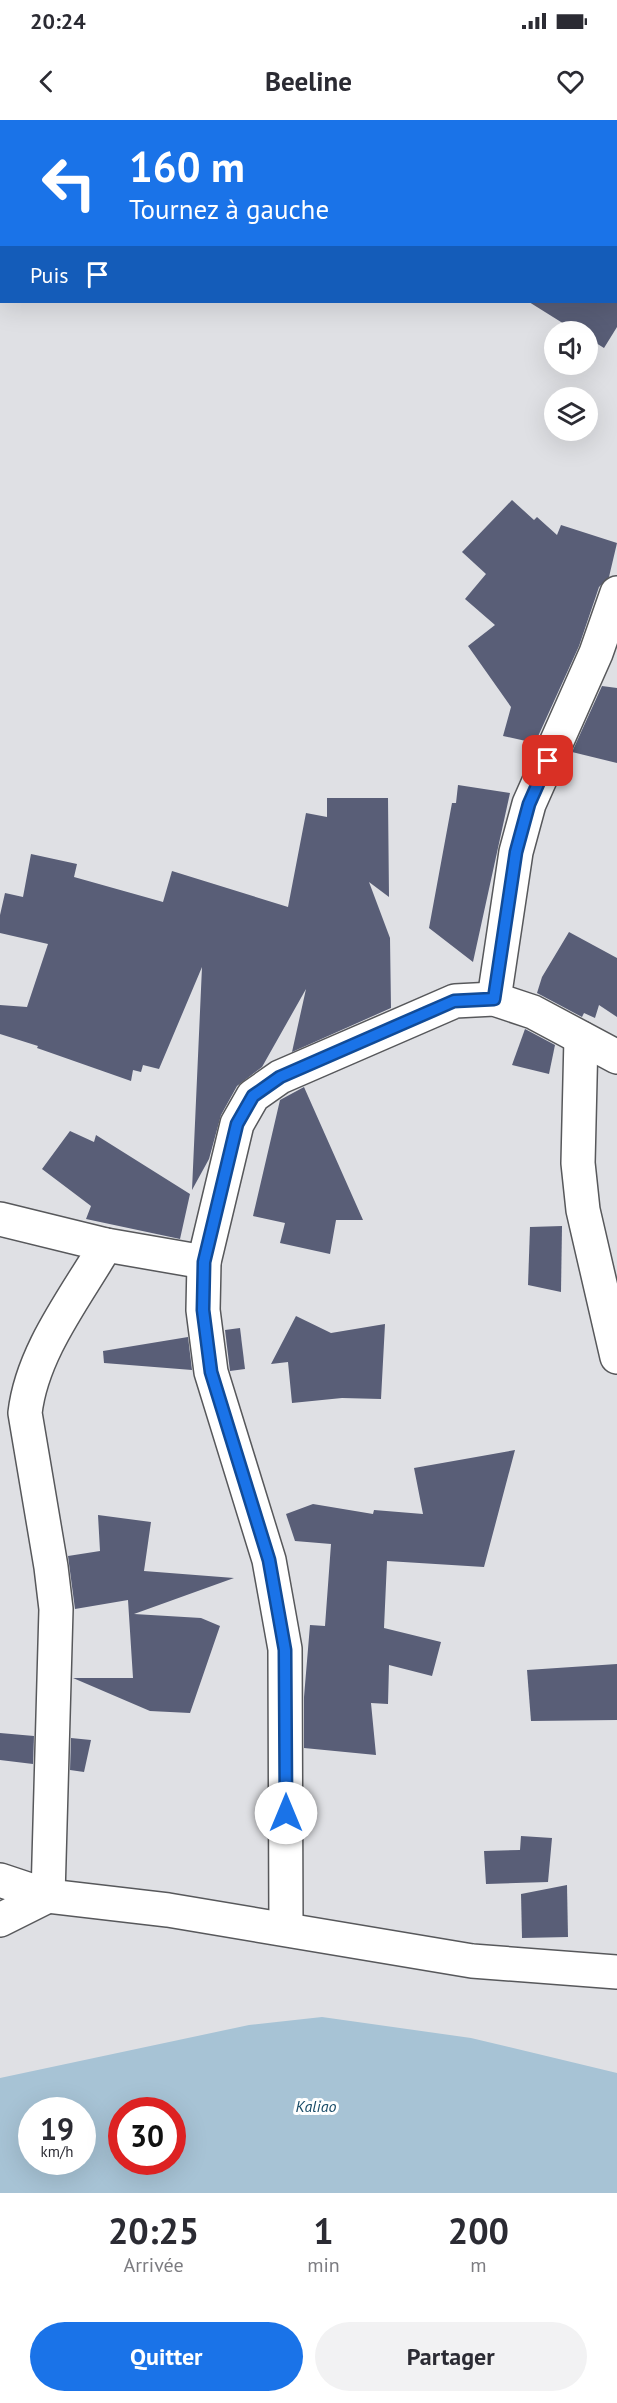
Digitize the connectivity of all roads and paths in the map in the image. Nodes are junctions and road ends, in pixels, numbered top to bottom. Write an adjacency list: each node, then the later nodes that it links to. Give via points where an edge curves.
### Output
1 (617, 593): 2 (street, via 596,653 529,804 516,852)
2 (494, 999): 3 (street, via 533,1012); 7 (street, via 454,1001 280,1077 253,1096 237,1124)
3 (581, 1038): 4 (street); 8 (street, via 578,1163 583,1210)
4 (617, 1057)
5 (0, 1218): 6 (street)
6 (106, 1245): 7 (street); 10 (street, via 38,1361 27,1391 25,1413 56,1609)
7 (204, 1262): 12 (street, via 203,1310 211,1372 269,1560 285,1650)
8 (617, 1357)
9 (0, 1880): 10 (street)
10 (48, 1896): 11 (street); 12 (street)
11 (0, 1920)
12 (286, 1929): 13 (street, via 472,1961)
13 (617, 1972)

